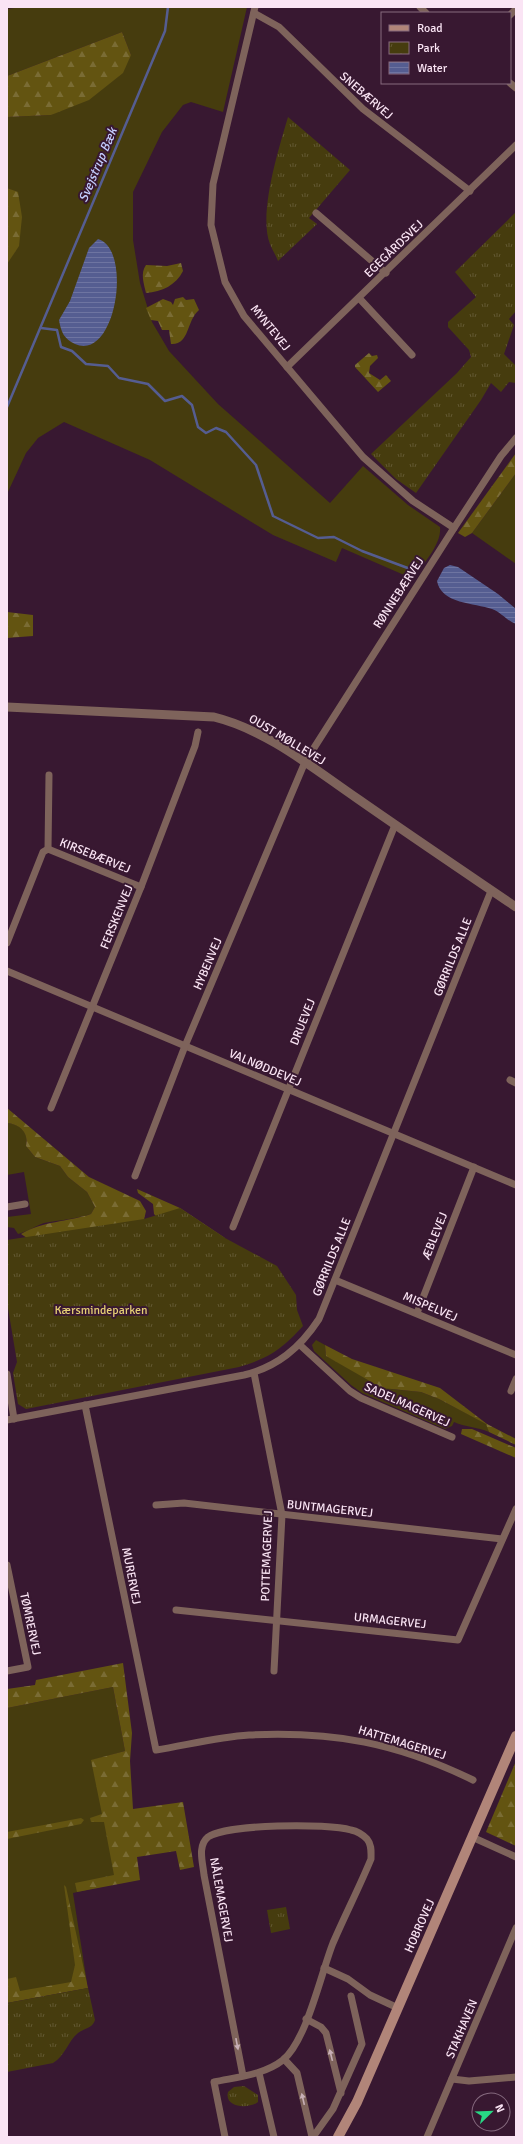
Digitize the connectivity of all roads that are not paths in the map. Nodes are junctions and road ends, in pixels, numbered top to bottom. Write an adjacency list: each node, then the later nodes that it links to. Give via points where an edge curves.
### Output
1 (255, 10): 3 (street, SNEBÆRVEJ, via 279,27 363,109); 8 (street, MYNTEVEJ, via 213,184 211,225 225,282 244,316)
2 (516, 145): 3 (street, EGEGÅRDSVEJ)
3 (470, 191): 5 (street, EGEGÅRDSVEJ)
4 (316, 213): 5 (street)
5 (386, 273): 6 (street, EGEGÅRDSVEJ)
6 (359, 298): 7 (street); 8 (street, EGEGÅRDSVEJ)
7 (412, 355)
8 (287, 367): 10 (street, MYNTEVEJ, via 363,457 413,501)
9 (516, 438): 10 (street, RØNNEBÆRVEJ, via 501,456)
10 (454, 528): 13 (street, RØNNEBÆRVEJ)
11 (7, 707): 13 (street, OUST MØLLEVEJ, via 214,717 231,721 258,733)
12 (198, 732): 17 (street, FERSKENVEJ, via 195,746)
13 (305, 762): 15 (street, OUST MØLLEVEJ); 23 (street, HYBENVEJ)
14 (49, 775): 16 (street)
15 (395, 825): 18 (street, OUST MØLLEVEJ); 24 (street, DRUEVEJ)
16 (48, 848): 17 (street, KIRSEBÆRVEJ); 20 (street, KIRSEBÆRVEJ, via 43,852)
17 (141, 887): 22 (street, FERSKENVEJ)
18 (491, 890): 19 (street, OUST MØLLEVEJ); 26 (street, GØRRILDS ALLE)
19 (516, 907)
20 (7, 943)
21 (7, 971): 22 (street, VALNØDDEVEJ)
22 (93, 1007): 23 (street, VALNØDDEVEJ); 25 (street, FERSKENVEJ)
23 (185, 1046): 24 (street, VALNØDDEVEJ); 28 (street, HYBENVEJ)
24 (288, 1089): 26 (street, VALNØDDEVEJ); 32 (street, DRUEVEJ)
25 (51, 1108)
26 (394, 1134): 27 (street, VALNØDDEVEJ); 33 (street, GØRRILDS ALLE)
27 (474, 1167): 29 (street, VALNØDDEVEJ); 34 (street, ÆBLEVEJ)
28 (135, 1176)
29 (515, 1183)
30 (25, 1204): 31 (street)
31 (7, 1207)
32 (233, 1227)
33 (335, 1280): 34 (street, MISPELVEJ); 35 (street, GØRRILDS ALLE, via 319,1319)
34 (417, 1313): 36 (street, MISPELVEJ)
35 (300, 1345): 37 (street, GØRRILDS ALLE, via 273,1364); 43 (street, SADELMAGERVEJ, via 361,1398)
36 (516, 1355)
37 (254, 1373): 41 (street, GØRRILDS ALLE); 46 (street, POTTEMAGERVEJ)
38 (7, 1374): 42 (street)
39 (516, 1379): 40 (street)
40 (511, 1391)
41 (86, 1406): 42 (street, GØRRILDS ALLE); 54 (street, MURERVEJ)
42 (11, 1419)
43 (452, 1437)
44 (156, 1505): 46 (street, BUNTMAGERVEJ, via 184,1503)
45 (516, 1509): 47 (street, URMAGERVEJ)
46 (282, 1515): 47 (street, BUNTMAGERVEJ); 50 (street, POTTEMAGERVEJ)
47 (502, 1539): 50 (street, URMAGERVEJ, via 458,1640)
48 (7, 1565): 51 (street, TØMRERVEJ, via 28,1667)
49 (176, 1610): 50 (street, URMAGERVEJ)
50 (276, 1619): 52 (street, POTTEMAGERVEJ)
51 (7, 1671)
52 (274, 1671)
53 (516, 1736): 56 (main road, HOBROVEJ)
54 (156, 1750): 55 (street, HATTEMAGERVEJ, via 248,1736 317,1734 358,1739 399,1751 436,1762)
55 (473, 1780)
56 (472, 1837): 57 (street); 62 (main road, HOBROVEJ)
57 (516, 1857)
58 (516, 1928): 59 (street, STAKHAVEN)
59 (513, 1941): 68 (street, STAKHAVEN)
60 (324, 1968): 62 (street); 63 (street, NÅLEMAGERVEJ); 66 (street, NÅLEMAGERVEJ, one-way to 66, via 371,1859 367,1839 351,1830 315,1826 272,1826 217,1833 208,1838 201,1850 204,1875)
61 (351, 1996): 69 (street, via 362,2044)
62 (398, 2008): 70 (main road, HOBROVEJ)
63 (306, 2020): 64 (street, NÅLEMAGERVEJ); 69 (street, one-way to 63, via 326,2034 321,2026)
64 (284, 2058): 65 (street, NÅLEMAGERVEJ, via 273,2067); 73 (street, one-way to 64, via 297,2072)
65 (259, 2073): 66 (street, NÅLEMAGERVEJ); 72 (street)
66 (243, 2076): 71 (street, NÅLEMAGERVEJ, via 214,2082)
67 (516, 2077): 68 (street)
68 (452, 2080): 76 (street, STAKHAVEN)
69 (341, 2093): 73 (street, via 327,2119)
70 (345, 2126): 74 (main road, HOBROVEJ); 75 (main road, HOBROVEJ)
71 (225, 2137)
72 (274, 2137)
73 (313, 2137)
74 (338, 2137)
75 (343, 2137)
76 (428, 2137)

